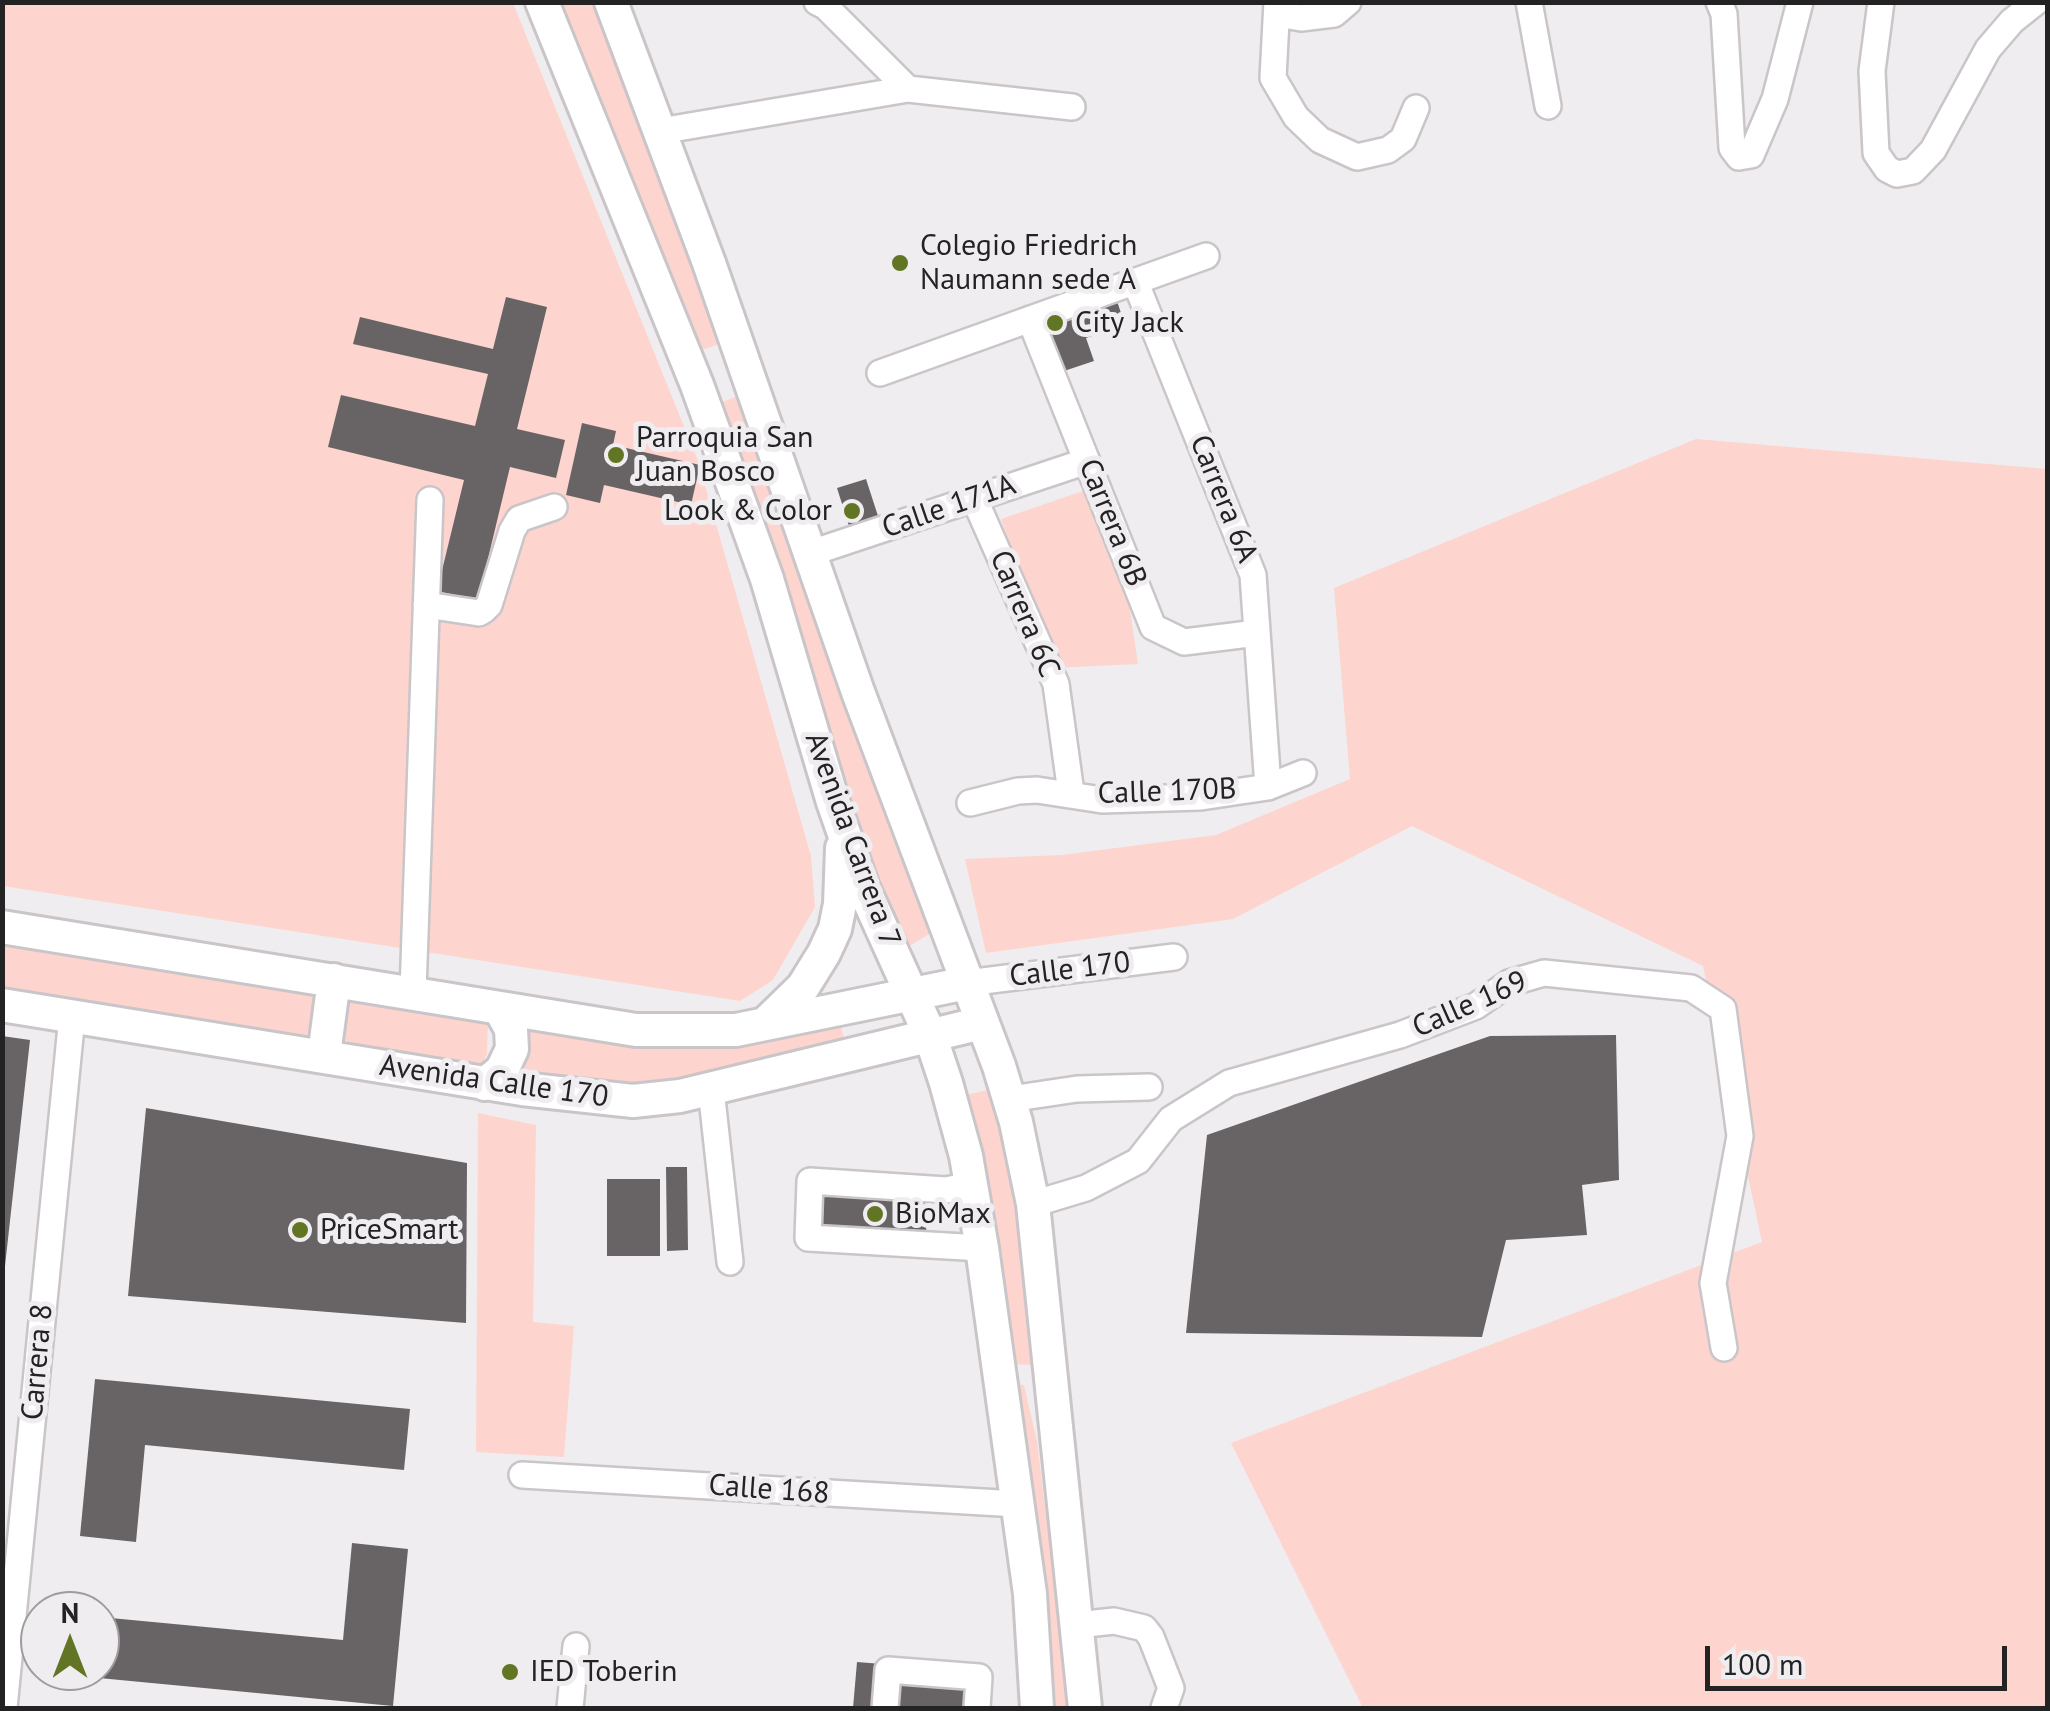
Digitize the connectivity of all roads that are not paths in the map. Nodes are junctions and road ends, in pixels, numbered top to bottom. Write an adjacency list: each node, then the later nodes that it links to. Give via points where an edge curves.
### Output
1 (542, 2): 21 (main road, Avenida Carrera 7)
2 (611, 2): 15 (main road, Avenida Carrera 7)
3 (817, 2): 11 (street)
4 (1348, 2): 10 (street, via 1334,14 1301,18)
5 (1529, 2): 12 (street)
6 (1719, 2): 7 (street, via 1732,148 1740,158 1751,155 1776,99)
7 (1800, 2)
8 (1880, 2): 9 (street, via 1872,71 1876,153 1896,174 1913,171 1934,150 1988,49)
9 (2036, 2)
10 (1278, 8): 14 (street, via 1273,78 1320,140 1358,157 1388,150 1402,139)
11 (908, 89): 13 (street); 15 (street)
12 (1548, 106)
13 (1072, 107)
14 (1416, 108)
15 (660, 131): 19 (main road, Avenida Carrera 7)
16 (1206, 256): 17 (street)
17 (1135, 281): 18 (street); 28 (street, Carrera 6A, via 1253,575)
18 (1030, 319): 20 (street); 22 (street, Carrera 6B)
19 (745, 365): 21 (main road); 26 (main road, Avenida Carrera 7)
20 (880, 373)
21 (697, 385): 33 (main road, Avenida Carrera 7, via 766,580)
22 (1087, 461): 23 (street, Calle 171A); 28 (street, Carrera 6B, via 1153,628 1184,642)
23 (974, 498): 26 (street, Calle 171A); 31 (street, Carrera 6C, via 1056,684)
24 (430, 500): 27 (street)
25 (554, 507): 27 (street, via 520,519 484,610)
26 (811, 553): 37 (main road, Avenida Carrera 7)
27 (426, 605): 38 (street)
28 (1257, 634): 30 (street, Carrera 6A)
29 (1303, 772): 30 (street, Calle 170B)
30 (1268, 787): 31 (street, Calle 170B, via 1201,797 1102,800)
31 (1071, 793): 32 (street, Calle 170B, via 1018,791)
32 (970, 803)
33 (842, 829): 39 (main road, Avenida Carrera 7); 44 (main road, via 835,929 802,988)
34 (2, 927): 36 (main road)
35 (1174, 957): 37 (street, Calle 170)
36 (334, 980): 38 (main road); 46 (main road)
37 (967, 984): 39 (main road); 43 (main road, Avenida Carrera 7)
38 (413, 992): 41 (main road)
39 (912, 995): 44 (main road); 45 (main road, Avenida Carrera 7)
40 (2, 1005): 42 (main road, Avenida Calle 170)
41 (500, 1009): 44 (main road, via 636,1030); 47 (main road, via 512,1050)
42 (72, 1016): 46 (main road, Avenida Calle 170); 62 (street, Carrera 8)
43 (982, 1022): 45 (main road, Avenida Calle 170); 50 (main road, Avenida Carrera 7)
44 (761, 1027)
45 (930, 1035): 49 (main road, Avenida Calle 170); 51 (main road, Avenida Carrera 7)
46 (324, 1055): 47 (main road, Avenida Calle 170)
47 (486, 1084): 49 (main road, Avenida Calle 170, via 614,1100)
48 (1148, 1087): 50 (street)
49 (712, 1089): 54 (street)
50 (1010, 1099): 52 (main road, Avenida Carrera 7)
51 (972, 1185): 53 (main road, Avenida Carrera 7); 53 (street, via 946,1190 810,1182 808,1238)
52 (1033, 1204): 55 (street, Calle 169, via 1086,1188 1138,1161 1171,1119 1229,1083 1400,1035 1476,1006 1509,983 1544,973 1691,988 1723,1009 1740,1136 1713,1283); 57 (main road, Avenida Carrera 7)
53 (982, 1248): 56 (main road, Avenida Carrera 7)
54 (730, 1262)
55 (1724, 1348)
56 (1001, 1388): 57 (main road, via 1032,1374); 59 (main road, Avenida Carrera 7)
57 (1052, 1391): 60 (main road, Avenida Carrera 7)
58 (522, 1475): 59 (street, Calle 168)
59 (1017, 1504): 66 (main road, Avenida Carrera 7)
60 (1077, 1625): 67 (main road, Avenida Carrera 7); 68 (street, via 1114,1621 1144,1628 1171,1688)
61 (576, 1646): 63 (street)
62 (4, 1708)
63 (570, 1708)
64 (885, 1708): 65 (street, via 888,1670 979,1677)
65 (977, 1708)
66 (1037, 1708)
67 (1085, 1708)
68 (1164, 1708)

